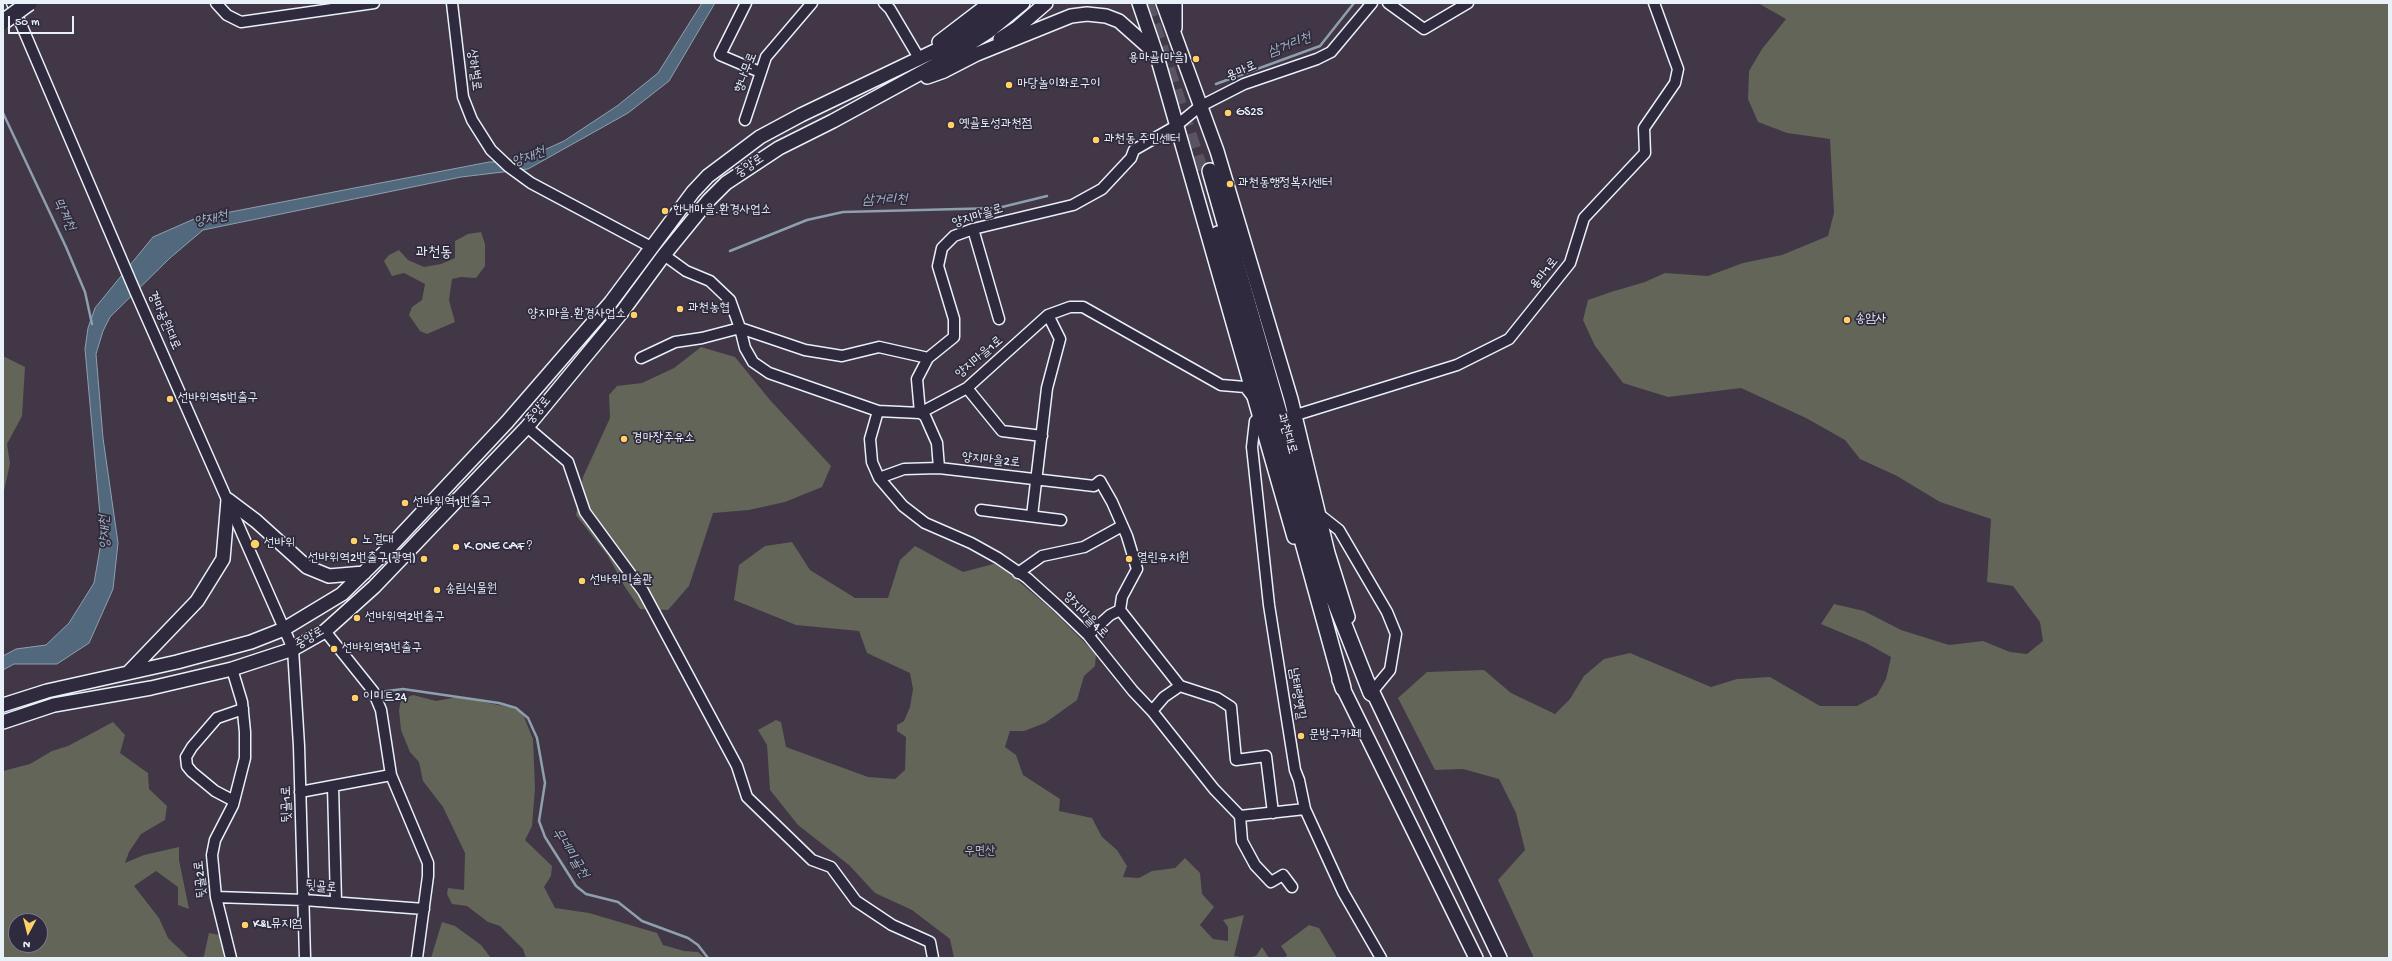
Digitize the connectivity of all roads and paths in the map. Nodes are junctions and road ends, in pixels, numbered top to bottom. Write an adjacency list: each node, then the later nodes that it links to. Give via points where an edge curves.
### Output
1 (12, 3): 50 (street, 경마공원대로)
2 (29, 3): 20 (highway, bridge)
3 (216, 3): 4 (street, via 227,15 241,22)
4 (374, 3)
5 (452, 3): 32 (street, 상하벌로, via 463,97 472,120 491,150 531,183)
6 (746, 3): 26 (street, via 720,55)
7 (812, 3): 26 (street, 향나무로, via 766,57)
8 (884, 3): 22 (street)
9 (990, 3): 22 (main road, via 946,37)
10 (1008, 3): 25 (main road, 중앙로, via 964,37)
11 (1023, 3): 27 (main road, 중앙로, via 988,32)
12 (1046, 3): 24 (main road, via 1017,28)
13 (1139, 3): 23 (main road)
14 (1163, 3): 21 (main road)
15 (1175, 3): 21 (main road)
16 (1372, 3): 28 (street, 용마로, via 1331,52 1244,84)
17 (1468, 3): 19 (street, via 1424,29)
18 (1654, 3): 43 (street, 용마1로, via 1678,70 1675,83 1644,128 1644,153 1584,218 1570,263 1509,339 1457,365)
19 (1395, 4)
20 (3, 22)
21 (1174, 38): 28 (main road)
22 (916, 53): 25 (main road)
23 (1156, 53): 24 (main road, via 1124,24 1110,17 1093,14 1071,16); 30 (main road)
24 (977, 54): 27 (main road, via 944,71)
25 (900, 66): 32 (main road, 중앙로, via 794,118 732,156 693,192)
26 (760, 72): 29 (street, 향나무로)
27 (900, 85): 33 (main road, 중앙로, via 747,167 708,201)
28 (1199, 106): 30 (street, 용마로); 43 (main road, via 1219,159)
29 (745, 120)
30 (1176, 126): 31 (street, 양지마을로, via 1134,150 1131,158 1102,189 1073,205); 40 (main road)
31 (973, 229): 35 (street); 38 (street, 양지마을로, via 954,236 942,248 938,266 954,319 954,337)
32 (651, 247): 57 (main road, 중앙로, via 610,302 507,422)
33 (664, 255): 36 (street, via 686,271 710,281 730,300); 45 (main road, 중앙로, via 622,312)
34 (1048, 314): 39 (street, 양지마을1로); 40 (street, 양지마을1로, via 1070,307 1083,307 1221,385 1245,387); 46 (street, via 1060,339 1047,388)
35 (999, 320)
36 (740, 328): 37 (street, via 675,342); 38 (street, via 805,350 842,356 879,348); 41 (street, via 745,348 753,362 769,373)
37 (641, 358)
38 (928, 358): 42 (street, 양지마을로, via 917,379)
39 (967, 388): 42 (street, 양지마을1로); 46 (street, via 1002,430)
40 (1252, 396): 44 (main road)
41 (878, 411): 42 (street); 48 (street, 양지마을4로, via 870,439 872,462)
42 (920, 413): 47 (street, via 925,416 937,443)
43 (1296, 415): 52 (main road)
44 (1258, 417): 66 (main road, via 1332,664); 76 (street, 남태령옛길, via 1255,421 1252,447 1269,606 1295,770)
45 (527, 427): 60 (main road, 중앙로, via 374,587); 87 (street, via 568,462 585,512 643,591 737,766 747,797 812,860 831,867 856,901 892,925 930,942)
46 (1042, 436): 49 (street)
47 (939, 468): 48 (street, 양지마을2로, via 904,469); 49 (street, 양지마을2로)
48 (879, 478): 56 (street, 양지마을4로, via 903,506 925,523 972,543)
49 (1037, 478): 53 (street); 55 (street, 양지마을2로, via 1094,486 1100,481)
50 (228, 500): 57 (main road, via 256,520 307,567 329,576); 59 (street, 경마공원대로); 64 (main road, via 223,559 197,601)
51 (981, 510): 53 (street)
52 (1320, 515): 67 (main road, via 1328,553); 67 (street, via 1338,530 1387,612 1396,634 1390,670)
53 (1032, 516): 54 (street)
54 (1061, 520)
55 (1122, 526): 56 (street, via 1084,547 1042,556); 58 (street, via 1137,569 1122,597)
56 (1018, 572): 61 (street, 양지마을4로, via 1059,606)
57 (364, 573): 59 (main road, 중앙로, via 342,594)
58 (1120, 610): 61 (street, via 1110,615); 65 (street)
59 (284, 629): 62 (street, 경마공원대로); 64 (main road, 중앙로, via 251,642)
60 (325, 631): 62 (main road, 중앙로); 72 (street, via 373,691 381,710)
61 (1088, 635): 70 (street, 양지마을4로, via 1133,692)
62 (293, 649): 63 (main road, 중앙로); 74 (street, 뒷골1로)
63 (232, 669): 69 (street, 뒷골2로); 71 (main road, 중앙로, via 152,688 54,705)
64 (128, 673): 68 (main road, 중앙로, via 48,691)
65 (1180, 686): 70 (street, via 1164,697); 77 (street, via 1217,698 1231,707 1236,760 1266,756)
66 (1343, 688): 67 (highway, 과천대로, via 1206,172 1328,584); 89 (main road)
67 (1372, 693): 90 (main road)
68 (3, 705)
69 (243, 710): 75 (street, 뒷골2로, via 246,732 245,758); 75 (street, via 217,718 186,757 187,766 192,772 215,791)
70 (1152, 711): 78 (street, 양지마을4로, via 1214,789)
71 (3, 722)
72 (391, 775): 73 (street); 83 (street, via 428,863)
73 (333, 786): 74 (street); 82 (street)
74 (300, 792): 81 (street, 뒷골1로)
75 (234, 801): 80 (street, 뒷골2로, via 212,855)
76 (1304, 809): 77 (street); 88 (street, 남태령옛길, via 1343,892)
77 (1273, 813): 78 (street)
78 (1240, 816): 79 (street, via 1242,841 1255,865 1271,882 1282,875)
79 (1292, 887)
80 (216, 897): 81 (street, 뒷골로); 84 (street, 뒷골2로)
81 (304, 900): 82 (street, 뒷골로); 85 (street, 뒷골1로)
82 (336, 902): 83 (street, 뒷골로)
83 (424, 909): 86 (street)
84 (231, 958)
85 (305, 958)
86 (417, 958)
87 (933, 958)
88 (1380, 958)
89 (1476, 958)
90 (1500, 958)

